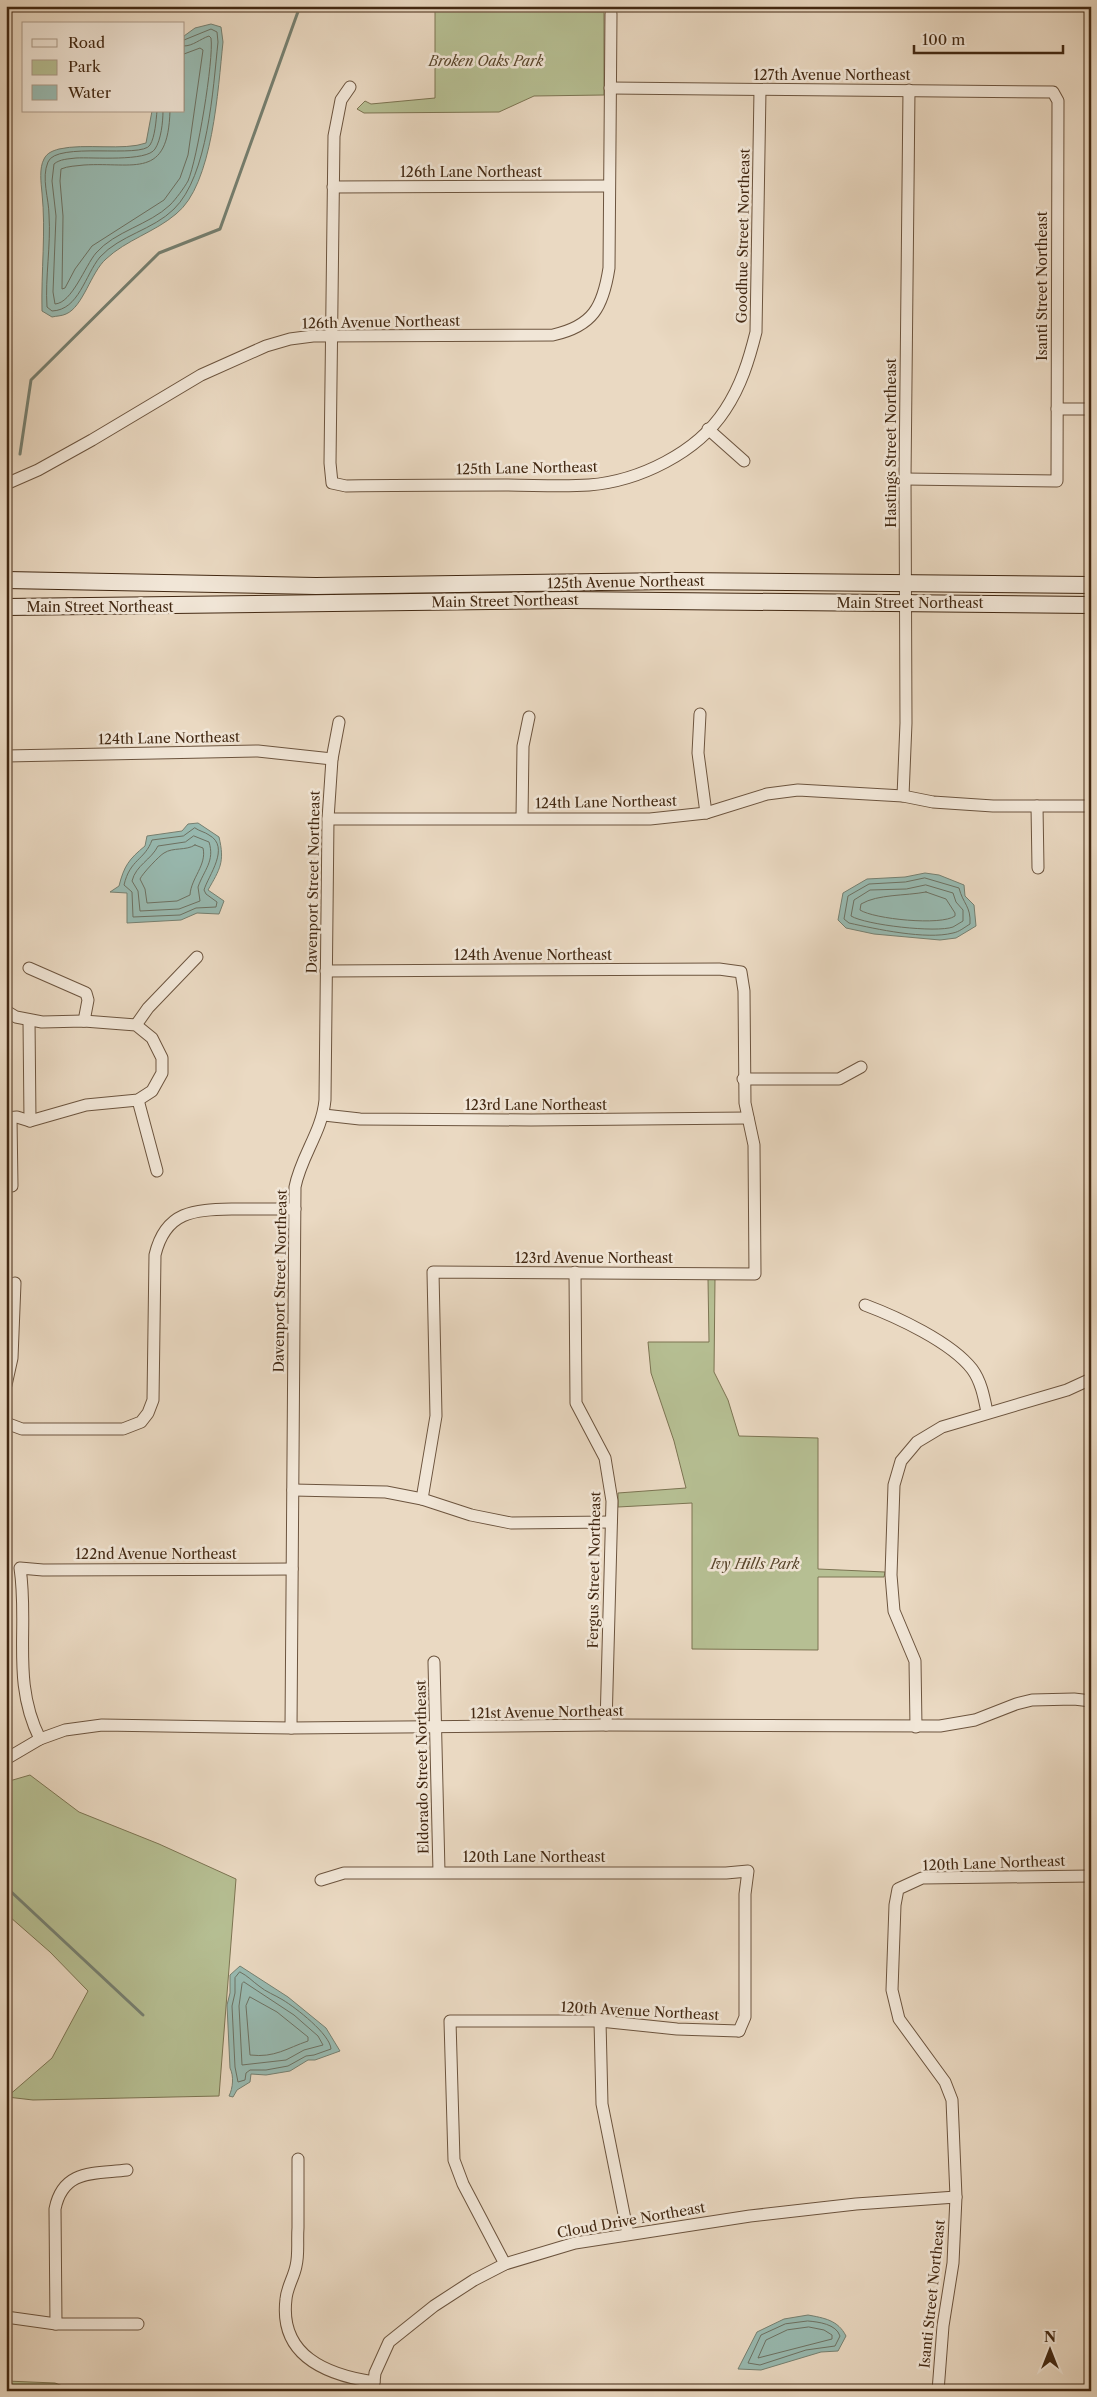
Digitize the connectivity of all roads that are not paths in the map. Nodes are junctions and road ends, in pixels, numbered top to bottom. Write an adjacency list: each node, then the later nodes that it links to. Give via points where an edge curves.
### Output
1 (611, 14): 3 (street)
2 (350, 88): 8 (street, via 341,100 334,136)
3 (610, 88): 4 (street, 127th Avenue Northeast); 7 (street)
4 (760, 90): 5 (street, 127th Avenue Northeast); 12 (street, Goodhue Street Northeast, via 756,332 738,387 724,411)
5 (909, 90): 6 (street, 127th Avenue Northeast); 14 (street, Hastings Street Northeast)
6 (1054, 92): 10 (street, Isanti Street Northeast, via 1058,101)
7 (609, 186): 8 (street, 126th Lane Northeast); 9 (street, 126th Avenue Northeast, via 609,268 605,294 590,318 571,331 553,335)
8 (333, 188): 9 (street)
9 (332, 336): 12 (street, 125th Lane Northeast, via 332,483 346,486 590,485 632,476 667,461); 15 (street, 126th Avenue Northeast, via 266,346 225,363 38,470)
10 (1057, 409): 11 (street); 14 (street, Isanti Street Northeast, via 1057,481)
11 (1091, 409)
12 (708, 429): 13 (street)
13 (744, 461)
14 (905, 479): 18 (street, Hastings Street Northeast)
15 (6, 484)
16 (6, 580): 17 (main road, Main Street Northeast)
17 (162, 583): 18 (main road, 125th Avenue Northeast, via 316,586 674,581)
18 (905, 583): 19 (main road, 125th Avenue Northeast); 20 (street, Hastings Street Northeast)
19 (1091, 585)
20 (906, 602): 21 (main road, Main Street Northeast); 22 (main road, Main Street Northeast, via 567,600); 28 (street, Hastings Street Northeast)
21 (1091, 606)
22 (6, 607)
23 (700, 714): 31 (street, via 698,753)
24 (529, 716): 32 (street, via 523,746)
25 (339, 722): 27 (street, Davenport Street Northeast)
26 (6, 756): 27 (street, 124th Lane Northeast, via 258,751)
27 (332, 759): 33 (street, Davenport Street Northeast)
28 (902, 796): 29 (street, 124th Lane Northeast, via 953,804); 31 (street, 124th Lane Northeast, via 798,790 767,794)
29 (1038, 806): 30 (street, 124th Lane Northeast); 34 (street)
30 (1091, 806)
31 (706, 813): 32 (street, 124th Lane Northeast, via 650,819)
32 (522, 818): 33 (street, 124th Lane Northeast)
33 (328, 819): 37 (street, Davenport Street Northeast)
34 (1038, 868)
35 (197, 957): 41 (street)
36 (29, 968): 40 (street, via 86,993)
37 (326, 972): 43 (street, 124th Avenue Northeast, via 719,969 741,972); 45 (street, Davenport Street Northeast)
38 (6, 1011): 39 (street)
39 (29, 1020): 40 (street); 48 (street)
40 (84, 1021): 41 (street)
41 (136, 1025): 44 (street, via 152,1038 162,1058 159,1079 152,1091)
42 (861, 1067): 43 (street, via 838,1079)
43 (744, 1079): 47 (street)
44 (138, 1100): 48 (street, via 86,1105); 49 (street)
45 (324, 1115): 47 (street, 123rd Lane Northeast, via 360,1119); 51 (street, Davenport Street Northeast, via 298,1172)
46 (9, 1118): 48 (street); 50 (street)
47 (748, 1118): 52 (street, 123rd Avenue Northeast, via 754,1145 756,1274)
48 (30, 1121)
49 (157, 1172)
50 (12, 1186)
51 (295, 1209): 58 (street, via 200,1210 187,1213 162,1234 155,1255 153,1400 141,1422 123,1429 22,1429); 59 (street, Davenport Street Northeast)
52 (575, 1272): 60 (street, 123rd Avenue Northeast, via 433,1272 436,1416); 61 (street, Fergus Street Northeast, via 576,1403 605,1458 612,1501)
53 (15, 1283): 56 (street, via 12,1358)
54 (865, 1305): 57 (street, via 886,1313 962,1358 981,1385)
55 (1091, 1379): 57 (street, via 1067,1390)
56 (6, 1385)
57 (987, 1412): 66 (street, via 926,1435 901,1461 894,1485 891,1575 894,1611 915,1661)
58 (6, 1423)
59 (293, 1490): 60 (street, via 386,1492); 62 (street, Davenport Street Northeast)
60 (422, 1499): 61 (street, via 471,1515 511,1523)
61 (611, 1522): 65 (street, Fergus Street Northeast)
62 (292, 1569): 67 (street, Davenport Street Northeast); 69 (street, 122nd Avenue Northeast, via 20,1568 23,1688 30,1719)
63 (434, 1662): 68 (street, Eldorado Street Northeast)
64 (1091, 1701): 66 (street, 121st Avenue Northeast, via 1032,1700 966,1722)
65 (606, 1725): 66 (street, 121st Avenue Northeast); 68 (street, 121st Avenue Northeast)
66 (916, 1727)
67 (290, 1728): 68 (street, 121st Avenue Northeast); 69 (street, 121st Avenue Northeast, via 102,1725 74,1728)
68 (435, 1728): 71 (street, Eldorado Street Northeast)
69 (40, 1739): 70 (street, 121st Avenue Northeast)
70 (6, 1759)
71 (439, 1872): 73 (street, 120th Lane Northeast, via 344,1873); 76 (street, 120th Lane Northeast, via 748,1871)
72 (1091, 1876): 74 (street, 120th Lane Northeast, via 922,1878)
73 (320, 1880)
74 (900, 1888): 79 (street, Isanti Street Northeast, via 895,1905 892,1990 898,2019 945,2082 952,2100)
75 (600, 2021): 76 (street, 120th Avenue Northeast); 80 (street, via 602,2104); 81 (street, 120th Avenue Northeast, via 450,2021 454,2160)
76 (742, 2036)
77 (298, 2160): 85 (street, via 296,2267 286,2297 287,2325 300,2350 321,2368)
78 (127, 2170): 83 (street, via 78,2177 68,2182 58,2197 55,2209)
79 (956, 2197): 80 (street, Cloud Drive Northeast, via 856,2204); 86 (street, Isanti Street Northeast, via 954,2263 943,2326)
80 (628, 2234): 81 (street, Cloud Drive Northeast, via 574,2243)
81 (505, 2264): 85 (street, Cloud Drive Northeast, via 434,2306 389,2342 375,2373)
82 (6, 2317): 83 (street)
83 (56, 2324): 84 (street)
84 (138, 2324)
85 (374, 2386)
86 (938, 2391)

